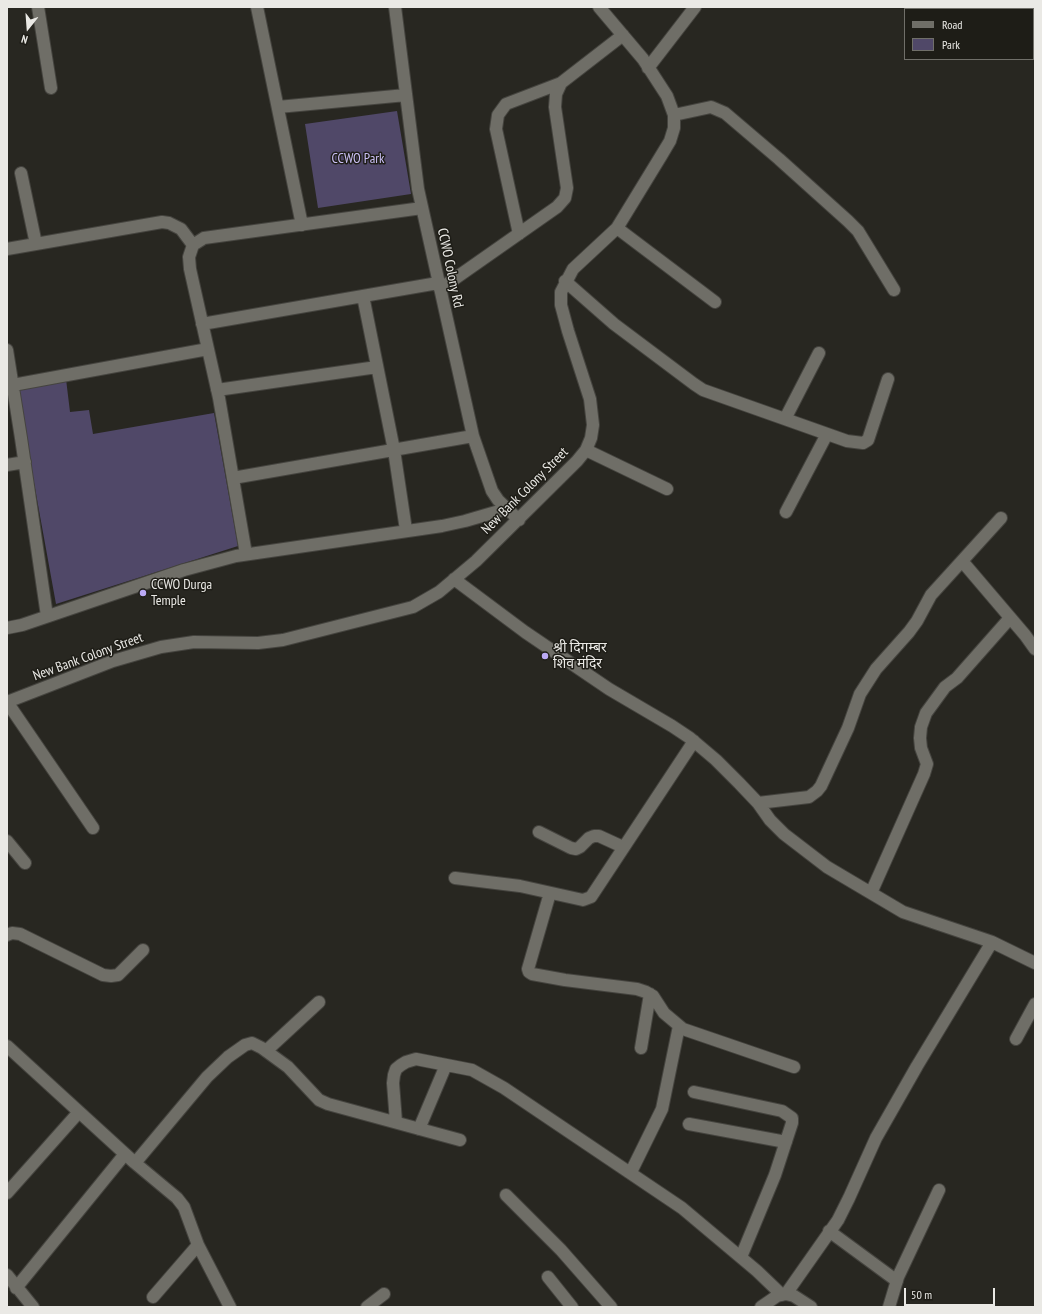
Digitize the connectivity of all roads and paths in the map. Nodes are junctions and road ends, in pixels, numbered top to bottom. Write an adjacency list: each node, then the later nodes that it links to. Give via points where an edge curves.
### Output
1 (38, 7): 9 (street)
2 (256, 7): 11 (street)
3 (395, 7): 10 (street, CCWO Colony Rd)
4 (599, 7): 6 (street, New Bank Colony Street)
5 (695, 7): 7 (street)
6 (623, 35): 7 (street, New Bank Colony Street); 8 (street)
7 (648, 68): 12 (street, New Bank Colony Street, via 667,96)
8 (561, 83): 17 (street, via 556,94 556,107 567,188 565,198 557,208); 17 (street, via 506,104 498,114 496,128)
9 (51, 88)
10 (406, 95): 11 (street); 14 (street, CCWO Colony Rd)
11 (278, 107): 15 (street)
12 (674, 116): 16 (street, New Bank Colony Street, via 670,141); 23 (street, via 711,106 725,113 858,231)
13 (21, 173): 18 (street)
14 (422, 208): 15 (street); 22 (street, CCWO Colony Rd)
15 (302, 225): 19 (street, via 204,238)
16 (617, 228): 21 (street, New Bank Colony Street, via 572,269); 25 (street)
17 (519, 234): 22 (street)
18 (36, 244): 19 (street, via 162,222 180,229); 20 (street)
19 (193, 245): 26 (street, via 190,269)
20 (7, 249)
21 (565, 281): 34 (street, via 614,324 694,384); 38 (street, New Bank Colony Street, via 561,292 561,305 590,399 593,425)
22 (439, 286): 24 (street); 36 (street, CCWO Colony Rd)
23 (894, 290)
24 (363, 296): 26 (street); 30 (street)
25 (715, 302)
26 (202, 324): 27 (street)
27 (208, 348): 32 (street); 33 (street)
28 (7, 350): 32 (street)
29 (819, 353): 34 (street)
30 (377, 367): 33 (street); 37 (street)
31 (888, 379): 35 (street, via 868,440 857,443)
32 (13, 385): 39 (street)
33 (217, 390): 41 (street)
34 (785, 419): 35 (street)
35 (827, 434): 44 (street)
36 (472, 436): 37 (street); 43 (street, CCWO Colony Rd, via 492,491)
37 (394, 450): 41 (street); 47 (street)
38 (586, 450): 42 (street); 46 (street, New Bank Colony Street)
39 (25, 462): 40 (street); 51 (street)
40 (7, 465)
41 (233, 478): 48 (street)
42 (667, 489)
43 (506, 508): 46 (street, CCWO Colony Rd); 47 (street, via 450,525)
44 (786, 512)
45 (1001, 518): 49 (street)
46 (519, 520): 50 (street, New Bank Colony Street)
47 (406, 530): 48 (street)
48 (246, 554): 51 (street, via 184,570)
49 (962, 561): 52 (street); 57 (street, via 931,595 913,627 876,669 860,694 842,741 817,791 808,797)
50 (454, 579): 55 (street, New Bank Colony Street, via 423,603 402,611 283,640 258,643 194,642 161,647 112,661); 56 (street, via 609,689)
51 (47, 616): 53 (street)
52 (1010, 618): 54 (street); 65 (street, via 957,678 945,687 926,713 920,738 927,764 924,774)
53 (7, 628)
54 (1035, 649)
55 (7, 702): 58 (street)
56 (694, 741): 57 (street); 61 (street)
57 (758, 803): 65 (street, via 784,834 827,867)
58 (93, 828)
59 (539, 832): 61 (street, via 576,849 594,836)
60 (7, 841): 62 (street)
61 (623, 847): 64 (street, via 591,897 583,900)
62 (25, 863)
63 (455, 878): 64 (street, via 520,886)
64 (550, 893): 70 (street, via 532,952 529,972 565,980 637,989)
65 (870, 893): 67 (street, via 903,912)
66 (7, 935): 68 (street, via 20,934 111,976 118,975)
67 (992, 942): 69 (street); 93 (street, via 880,1131 838,1220)
68 (143, 950)
69 (1035, 963)
70 (650, 994): 73 (street, via 654,996 664,1013); 76 (street)
71 (320, 1002): 77 (street)
72 (1035, 1004): 74 (street)
73 (679, 1026): 79 (street); 89 (street, via 662,1109)
74 (1016, 1039)
75 (7, 1046): 81 (street)
76 (641, 1048)
77 (266, 1051): 82 (street, via 288,1067 320,1100); 88 (street, via 252,1043 228,1057 207,1077)
78 (446, 1066): 82 (street, via 416,1059 396,1069 393,1090); 84 (street); 89 (street, via 472,1070 504,1088)
79 (794, 1066)
80 (694, 1092): 86 (street, via 788,1114 792,1118 792,1123)
81 (79, 1112): 87 (street); 91 (street)
82 (396, 1122): 84 (street)
83 (689, 1124): 86 (street)
84 (419, 1129): 85 (street)
85 (460, 1140)
86 (786, 1142): 95 (street)
87 (126, 1154): 88 (street); 99 (street)
88 (135, 1163): 94 (street, via 178,1198)
89 (631, 1172): 95 (street, via 682,1208)
90 (938, 1190): 98 (street)
91 (7, 1192)
92 (506, 1195): 107 (street, via 561,1250)
93 (829, 1232): 98 (street); 101 (street)
94 (198, 1245): 102 (street); 104 (street)
95 (741, 1257): 101 (street)
96 (7, 1275): 99 (street)
97 (548, 1277): 106 (street)
98 (897, 1281): 110 (street)
99 (16, 1288): 103 (street)
100 (384, 1294): 105 (street)
101 (784, 1294): 108 (street); 109 (street, via 794,1296)
102 (153, 1296)
103 (33, 1307)
104 (230, 1307)
105 (367, 1307)
106 (572, 1307)
107 (612, 1307)
108 (762, 1307)
109 (811, 1307)
110 (889, 1307)

